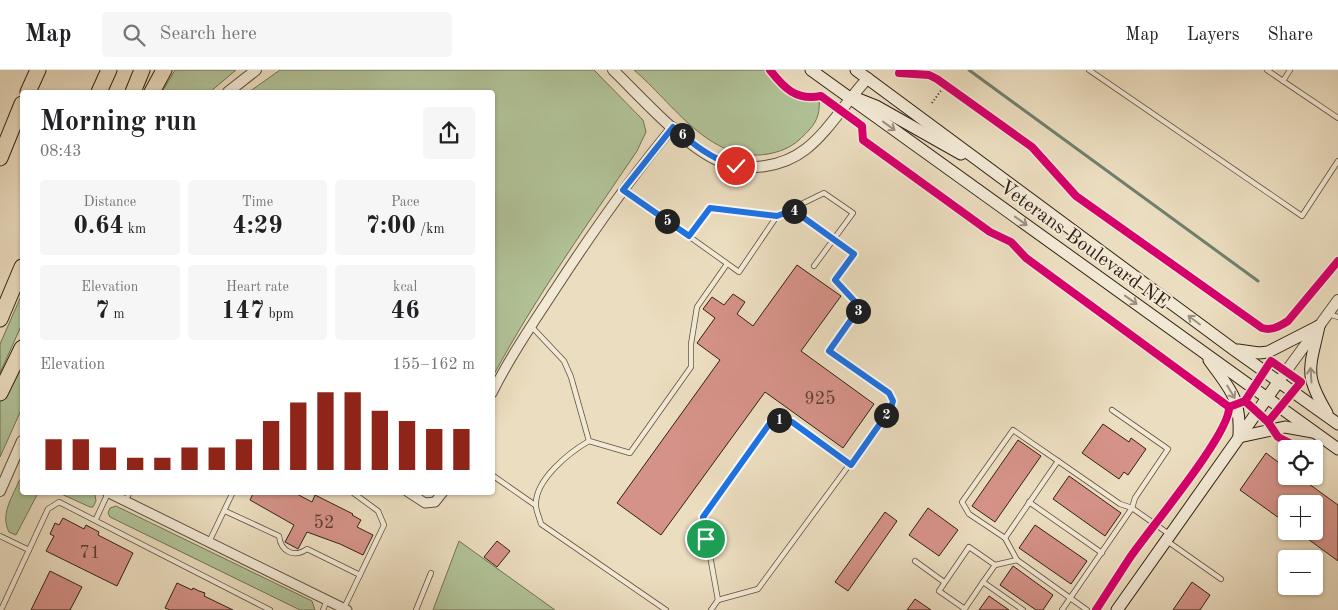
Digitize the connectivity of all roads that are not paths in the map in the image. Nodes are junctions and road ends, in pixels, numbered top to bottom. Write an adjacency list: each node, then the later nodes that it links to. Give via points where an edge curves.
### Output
1 (34, 70): 15 (highway)
2 (38, 70): 16 (highway)
3 (109, 70): 17 (highway)
4 (142, 70): 18 (highway)
5 (164, 70): 19 (highway)
6 (256, 70): 20 (street)
7 (613, 70): 24 (street)
8 (811, 70): 21 (main road, Veterans Boulevard NE)
9 (856, 70): 13 (main road, Veterans Boulevard NE)
10 (1089, 70): 26 (lane, via 1302,216)
11 (1267, 70): 14 (lane)
12 (1290, 70): 14 (lane)
13 (871, 74): 21 (street); 27 (main road, Veterans Boulevard NE)
14 (1283, 81): 23 (lane)
15 (27, 90)
16 (29, 90)
17 (100, 90)
18 (134, 90)
19 (153, 90)
20 (231, 90)
21 (850, 98): 24 (street, via 804,151 789,160 758,167 720,161); 27 (main road, via 865,100); 43 (main road, Veterans Boulevard NE, one-way to 43)
22 (20, 110): 25 (highway)
23 (1338, 118)
24 (673, 127): 28 (street)
25 (0, 158)
26 (1338, 161)
27 (1004, 179): 41 (main road, Veterans Boulevard NE, one-way to 27)
28 (623, 190): 31 (lane); 39 (street)
29 (793, 210): 30 (lane); 32 (lane); 32 (lane, via 824,193 853,213)
30 (777, 216): 31 (lane, via 710,208); 33 (lane, via 739,272)
31 (689, 236): 33 (lane)
32 (833, 240): 34 (lane); 56 (lane, via 854,254 835,280 860,307 829,351 889,393 893,401)
33 (727, 264): 52 (lane, via 697,307 690,367 630,453)
34 (814, 266)
35 (20, 272): 38 (highway)
36 (1338, 300): 37 (street)
37 (1333, 315): 40 (street)
38 (0, 318)
39 (531, 326): 45 (street); 52 (lane, via 564,361)
40 (1319, 326): 41 (main road, via 1268,352); 44 (street); 49 (main road, one-way to 40, via 1314,390 1309,371)
41 (1233, 349): 44 (main road, Veterans Boulevard NE)
42 (20, 352): 46 (highway)
43 (1203, 352): 47 (main road, Veterans Boulevard NE); 51 (main road, one-way to 51, via 1238,404)
44 (1279, 381): 47 (main road); 49 (main road, Veterans Boulevard NE)
45 (495, 388)
46 (0, 393)
47 (1267, 398): 50 (main road, Veterans Boulevard NE); 51 (main road)
48 (1112, 410): 69 (lane, via 1168,449 1135,498)
49 (1334, 421)
50 (1317, 433): 51 (main road, via 1285,427); 54 (main road, Veterans Boulevard NE)
51 (1238, 437): 73 (main road)
52 (589, 441): 68 (lane, via 560,462 543,482)
53 (20, 449): 58 (street)
54 (1338, 449)
55 (1058, 461): 67 (lane); 69 (lane, via 1120,504); 74 (lane, via 1013,430 962,502 969,514)
56 (851, 465): 88 (lane, via 758,589); 88 (lane, via 792,422 779,420 770,423 703,517)
57 (495, 477): 68 (lane)
58 (0, 490)
59 (107, 495): 71 (lane)
60 (112, 495): 66 (street)
61 (128, 495): 66 (lane)
62 (233, 495): 70 (lane)
63 (356, 495): 82 (lane, via 378,511 384,525)
64 (413, 495): 65 (street, via 425,503 435,502)
65 (441, 495)
66 (125, 502): 75 (street)
67 (1029, 502): 74 (lane); 77 (lane)
68 (535, 505): 94 (lane, via 541,524)
69 (1132, 508): 73 (lane); 77 (lane)
70 (225, 511): 75 (lane); 82 (lane, via 279,536 285,550 293,554 307,549)
71 (96, 519): 76 (lane, via 59,502 54,503); 91 (lane)
72 (0, 536): 76 (lane)
73 (1168, 537): 83 (lane); 100 (main road)
74 (1004, 538): 78 (lane)
75 (209, 542): 87 (street)
76 (29, 550): 90 (lane)
77 (1102, 553): 86 (lane)
78 (1017, 560): 80 (lane); 86 (lane)
79 (915, 561): 84 (lane)
80 (995, 565): 84 (lane, via 968,547); 85 (lane)
81 (431, 573): 93 (lane)
82 (360, 575): 89 (lane)
83 (1221, 579)
84 (944, 582): 96 (lane, via 938,591)
85 (984, 582): 96 (lane); 97 (lane)
86 (1070, 598): 98 (lane); 99 (lane)
87 (327, 600): 89 (street); 92 (lane)
88 (718, 600): 95 (lane)
89 (345, 609)
90 (1, 610)
91 (270, 610)
92 (322, 610)
93 (416, 610)
94 (666, 610)
95 (712, 610)
96 (965, 610)
97 (1023, 610)
98 (1062, 610)
99 (1087, 610)
100 (1118, 610)

